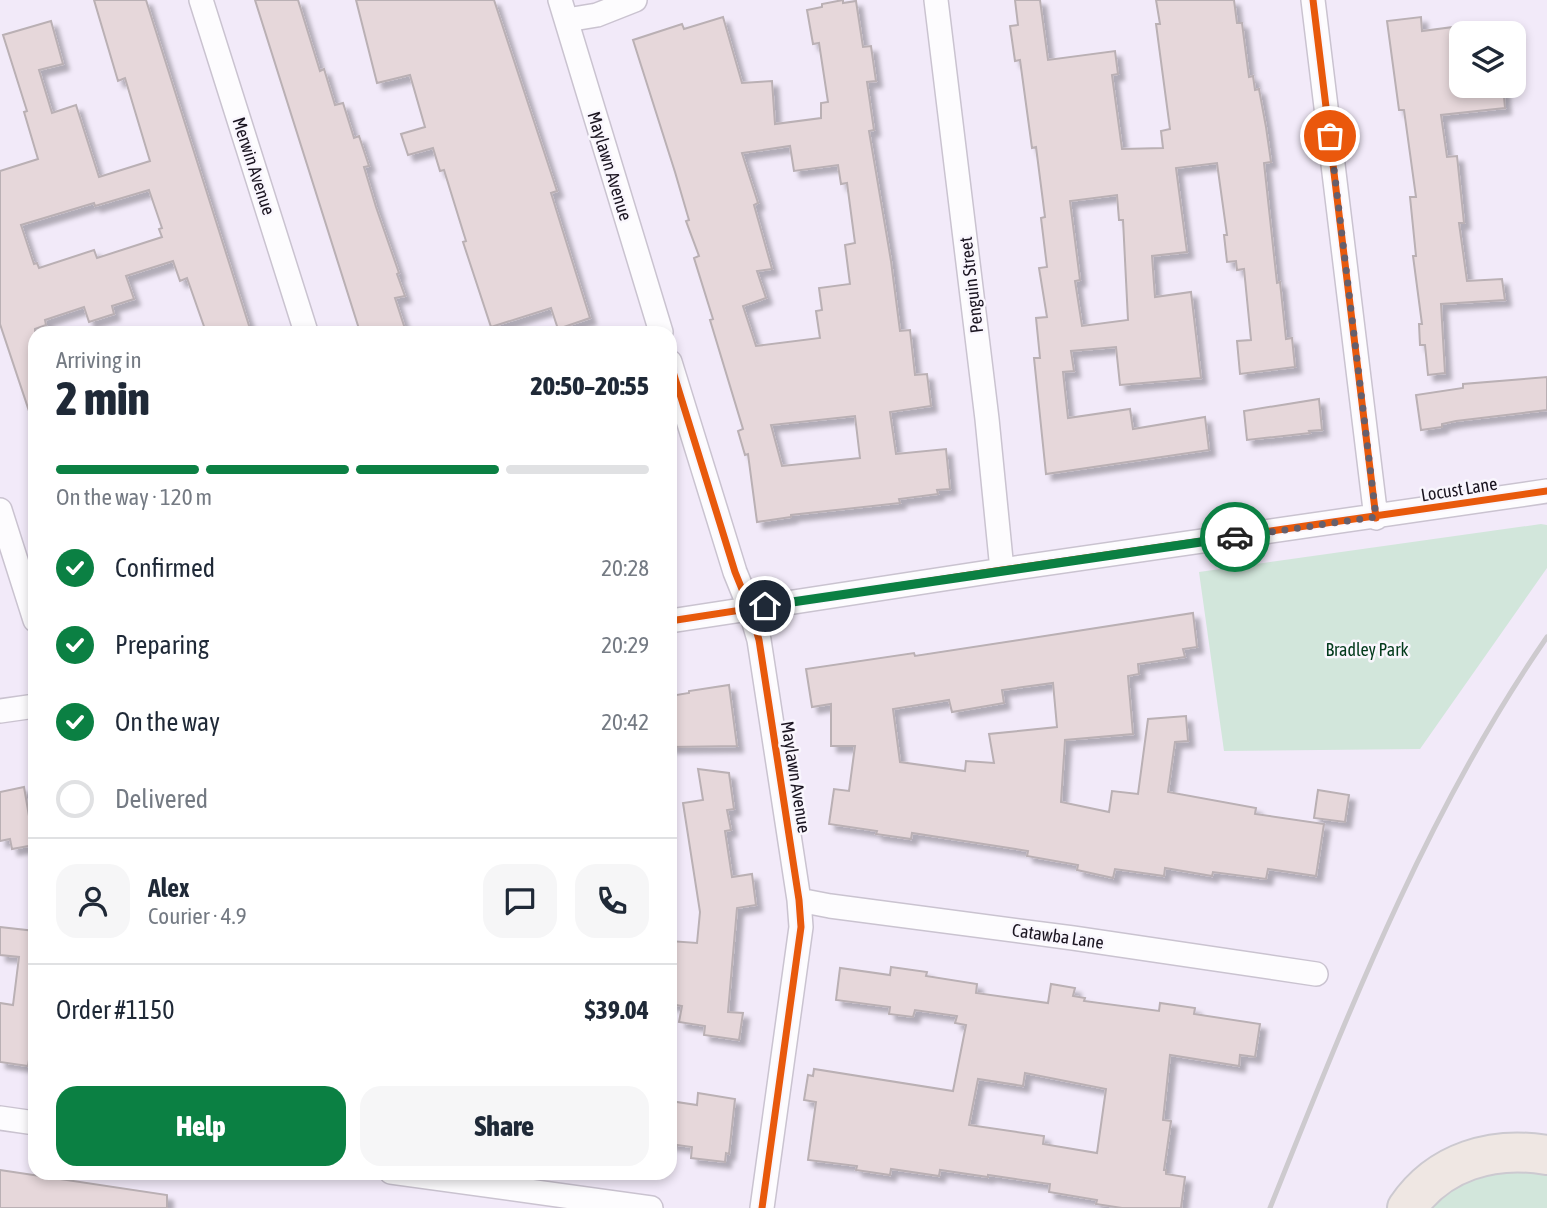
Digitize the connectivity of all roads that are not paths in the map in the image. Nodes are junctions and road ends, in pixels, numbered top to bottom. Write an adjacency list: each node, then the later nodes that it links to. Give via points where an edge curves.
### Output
1 (201, 0): 6 (street, Merwin Avenue)
2 (635, 0): 5 (street, via 597,15)
3 (936, 0): 12 (street, Penguin Street)
4 (1314, 0): 11 (street)
5 (563, 10): 7 (street, Maylawn Avenue)
6 (304, 326)
7 (659, 326)
8 (677, 385): 14 (street, Maylawn Avenue)
9 (1547, 491): 11 (street, Locust Lane)
10 (0, 510): 13 (street)
11 (1376, 517): 12 (street, Locust Lane)
12 (1002, 569): 14 (street, Locust Lane)
13 (28, 598)
14 (750, 609): 15 (street, Locust Lane); 18 (street, Maylawn Avenue, via 759,640)
15 (677, 620)
16 (28, 707): 17 (street)
17 (0, 711)
18 (799, 900): 19 (street, Catawba Lane); 25 (street, Maylawn Avenue, via 800,927)
19 (1316, 974)
20 (0, 1118): 21 (street)
21 (28, 1122)
22 (1547, 1155): 26 (highway, via 1512,1151 1464,1161 1418,1191)
23 (449, 1180): 24 (street)
24 (651, 1208)
25 (762, 1208)
26 (1407, 1208)

